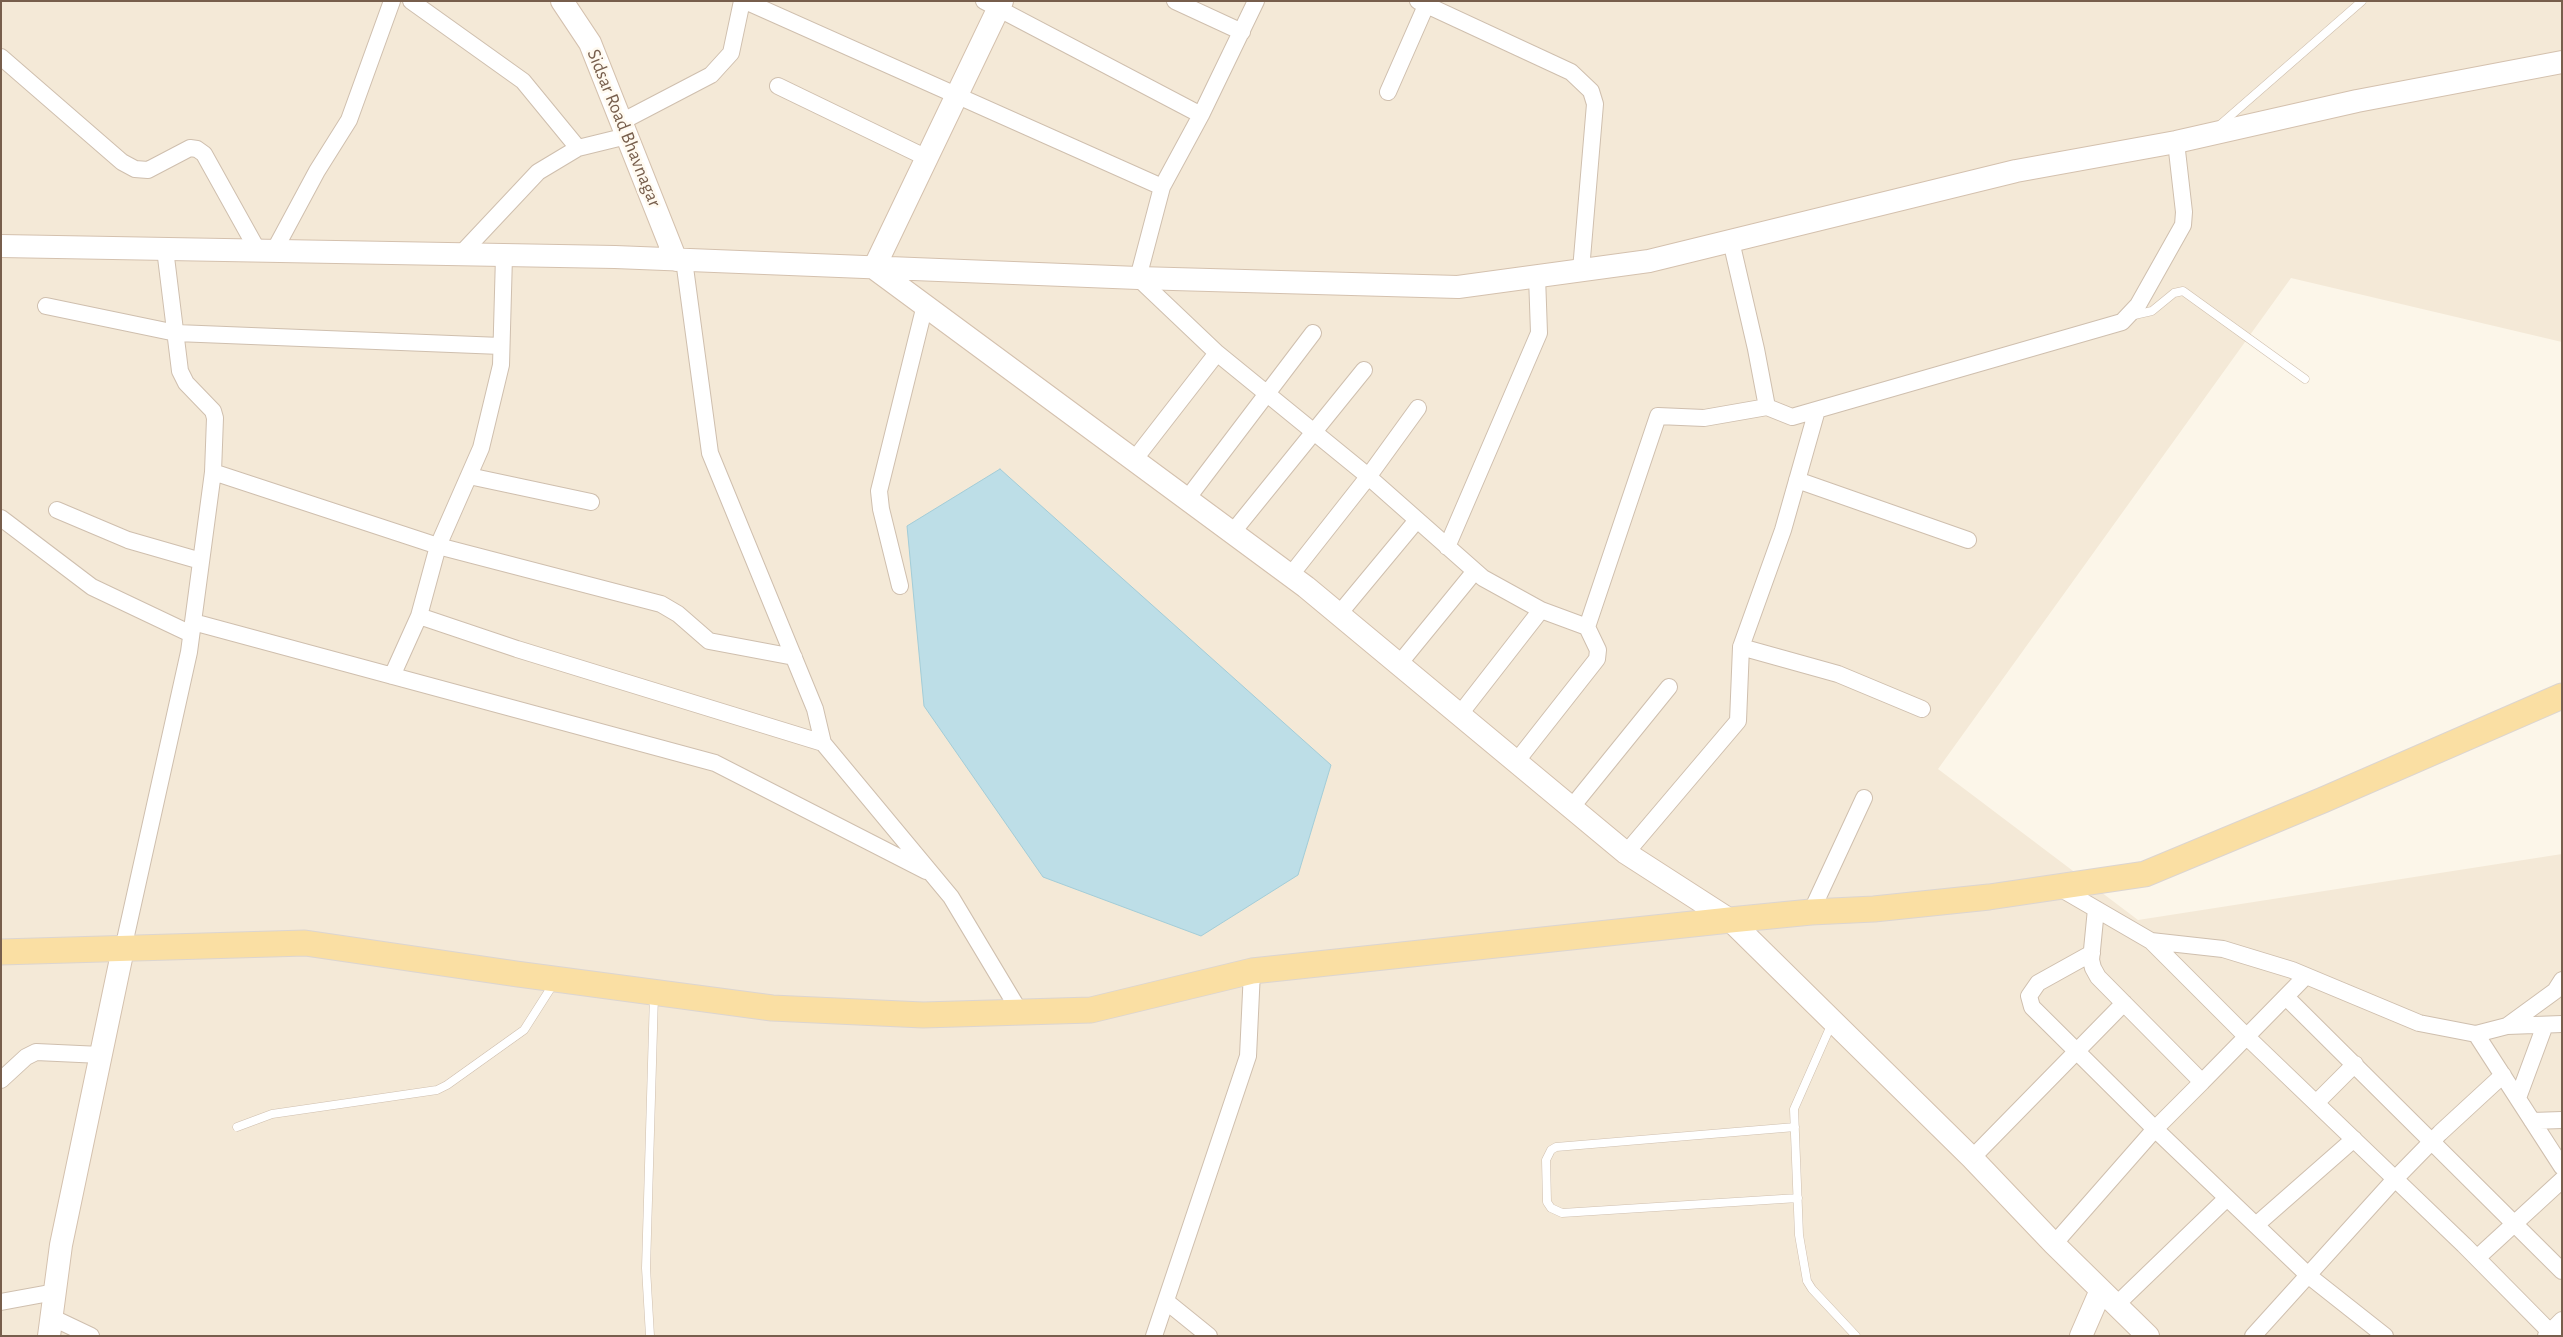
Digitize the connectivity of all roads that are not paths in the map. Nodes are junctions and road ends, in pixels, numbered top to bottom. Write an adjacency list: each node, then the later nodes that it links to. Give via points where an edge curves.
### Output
1 (392, 1): 26 (street, via 349,120)
2 (411, 1): 20 (street, via 523,80)
3 (562, 1): 17 (main road, Sidsar Road Bhavnagar, via 590,43)
4 (744, 1): 15 (street); 17 (street, via 730,52 711,75)
5 (1175, 1): 10 (street)
6 (1256, 1): 10 (street)
7 (2362, 1): 18 (lane)
8 (995, 3): 15 (main road); 16 (street)
9 (1424, 3): 14 (street); 31 (street, via 1571,72 1591,91 1595,104)
10 (1242, 32): 16 (street)
11 (1, 56): 26 (street, via 122,162 135,169 148,170 190,148 204,154)
12 (2562, 62): 18 (main road, via 2357,101)
13 (778, 86): 21 (street)
14 (1388, 92)
15 (956, 96): 21 (main road); 22 (street)
16 (1201, 115): 22 (street)
17 (624, 129): 20 (street); 29 (main road, Sidsar Road Bhavnagar)
18 (2211, 134): 19 (main road)
19 (2176, 142): 23 (main road, via 2016,171); 36 (street, via 2184,219)
20 (578, 148): 27 (street, via 538,172)
21 (927, 158): 30 (main road)
22 (1162, 187): 33 (street)
23 (1731, 241): 31 (main road, via 1650,261); 44 (street)
24 (1, 246): 25 (main road)
25 (165, 249): 26 (main road); 37 (street)
26 (266, 251): 27 (main road)
27 (460, 255): 28 (main road)
28 (504, 256): 29 (main road); 39 (street)
29 (680, 260): 30 (main road); 72 (street, via 710,453)
30 (874, 268): 33 (main road); 34 (main road)
31 (1581, 270): 32 (main road)
32 (1537, 276): 33 (main road, via 1458,287); 61 (street, via 1539,333)
33 (1138, 278): 40 (street)
34 (925, 305): 48 (main road); 65 (street, via 878,491)
35 (46, 306): 37 (street)
36 (2130, 316): 42 (lane, via 2152,311 2174,293 2183,291); 46 (street, via 2122,322)
37 (176, 333): 39 (street); 49 (street, via 182,377 213,411 215,418)
38 (1313, 333): 43 (street)
39 (501, 346): 50 (street, via 501,365 481,448)
40 (1217, 353): 43 (street); 48 (street)
41 (1364, 370): 47 (street)
42 (2305, 379)
43 (1268, 394): 47 (street); 53 (street)
44 (1767, 407): 46 (street, via 1792,417); 69 (street, via 1704,418 1658,416)
45 (1418, 408): 51 (street)
46 (1817, 410): 52 (street)
47 (1314, 432): 51 (street); 58 (street)
48 (1134, 460): 53 (main road)
49 (213, 472): 60 (street); 62 (street)
50 (469, 476): 54 (street); 60 (street)
51 (1368, 477): 57 (street); 64 (street)
52 (1797, 480): 59 (street); 71 (street, via 1783,530)
53 (1188, 499): 58 (main road)
54 (591, 502)
55 (57, 510): 62 (street, via 128,540)
56 (1, 518): 70 (street, via 92,587)
57 (1417, 520): 61 (street); 67 (street)
58 (1232, 533): 64 (main road)
59 (1968, 540)
60 (438, 546): 68 (street); 72 (street, via 661,604 709,641)
61 (1447, 546): 63 (street)
62 (201, 561): 70 (street)
63 (1475, 571): 66 (street); 73 (street)
64 (1290, 576): 67 (main road)
65 (900, 586)
66 (1541, 610): 69 (street); 78 (street)
67 (1339, 614): 73 (main road)
68 (419, 616): 74 (street); 79 (street, via 517,650)
69 (1587, 626): 80 (street, via 1598,650 1597,659)
70 (192, 628): 74 (street); 90 (street)
71 (1741, 647): 77 (street, via 1838,674); 83 (street, via 1738,721)
72 (794, 657): 79 (street, via 815,709)
73 (1399, 664): 78 (main road)
74 (392, 676): 84 (street, via 715,763)
75 (1669, 687): 82 (street)
76 (2562, 696): 85 (main road, via 2145,874)
77 (1922, 709)
78 (1460, 714): 80 (main road)
79 (823, 743): 84 (street)
80 (1516, 762): 82 (main road)
81 (1864, 798): 87 (street)
82 (1571, 808): 83 (main road)
83 (1626, 853): 88 (main road)
84 (932, 874): 100 (street, via 951,897)
85 (2058, 887): 86 (street); 87 (main road, via 1874,909)
86 (2096, 909): 89 (street); 92 (street)
87 (1811, 912): 88 (main road)
88 (1730, 920): 93 (main road); 101 (main road)
89 (2151, 941): 94 (street, via 2223,949); 106 (street)
90 (123, 948): 91 (main road); 95 (main road, via 305,943); 108 (main road)
91 (1, 952)
92 (2092, 952): 99 (street, via 2093,968); 107 (street, via 2038,983 2029,996 2032,1007)
93 (1252, 971): 100 (main road, via 1092,1010); 137 (street, via 1248,1056)
94 (2306, 976): 98 (street); 105 (street, via 2420,1023)
95 (555, 980): 97 (main road); 117 (lane, via 524,1030 437,1090 272,1114)
96 (2562, 980): 104 (street, via 2555,991)
97 (654, 993): 100 (main road, via 772,1008 923,1015); 141 (lane, via 646,1268)
98 (2286, 997): 106 (street); 109 (street)
99 (2124, 1003): 107 (street); 112 (street)
100 (1020, 1012)
101 (1833, 1022): 118 (lane, via 1796,1101); 122 (main road)
102 (2562, 1024): 103 (street)
103 (2545, 1025): 104 (street); 113 (street)
104 (2507, 1026): 105 (street)
105 (2476, 1034): 110 (street)
106 (2246, 1036): 112 (street); 114 (street)
107 (2076, 1052): 119 (street); 122 (street)
108 (101, 1055): 111 (street, via 36,1052); 134 (main road)
109 (2355, 1064): 114 (street); 121 (street)
110 (2503, 1075): 113 (street); 121 (street)
111 (1, 1080)
112 (2202, 1082): 119 (street)
113 (2518, 1098): 116 (street)
114 (2316, 1103): 120 (street)
115 (2562, 1120): 116 (street)
116 (2532, 1121): 123 (street)
117 (237, 1127)
118 (1795, 1127): 126 (lane); 126 (lane, via 1556,1147 1546,1160 1547,1202 1562,1213)
119 (2155, 1129): 127 (street); 130 (street)
120 (2354, 1139): 124 (street); 129 (street)
121 (2432, 1141): 124 (street); 128 (street)
122 (1972, 1158): 130 (main road)
123 (2562, 1167)
124 (2395, 1179): 131 (street); 133 (street)
125 (2562, 1180): 128 (street)
126 (1798, 1198): 144 (lane, via 1799,1235 1807,1281)
127 (2228, 1198): 129 (street); 135 (street)
128 (2514, 1223): 131 (street); 132 (street)
129 (2256, 1225): 133 (street)
130 (2054, 1244): 135 (main road)
131 (2477, 1258): 139 (street)
132 (2562, 1271)
133 (2309, 1276): 147 (street); 148 (street)
134 (55, 1292): 136 (street); 138 (main road)
135 (2108, 1298): 145 (main road); 146 (main road)
136 (1, 1302)
137 (1167, 1302): 142 (street); 143 (street)
138 (50, 1326): 140 (street)
139 (2553, 1331)
140 (92, 1336)
141 (650, 1336)
142 (1154, 1336)
143 (1209, 1336)
144 (1856, 1336)
145 (2081, 1336)
146 (2148, 1336)
147 (2253, 1336)
148 (2385, 1336)

